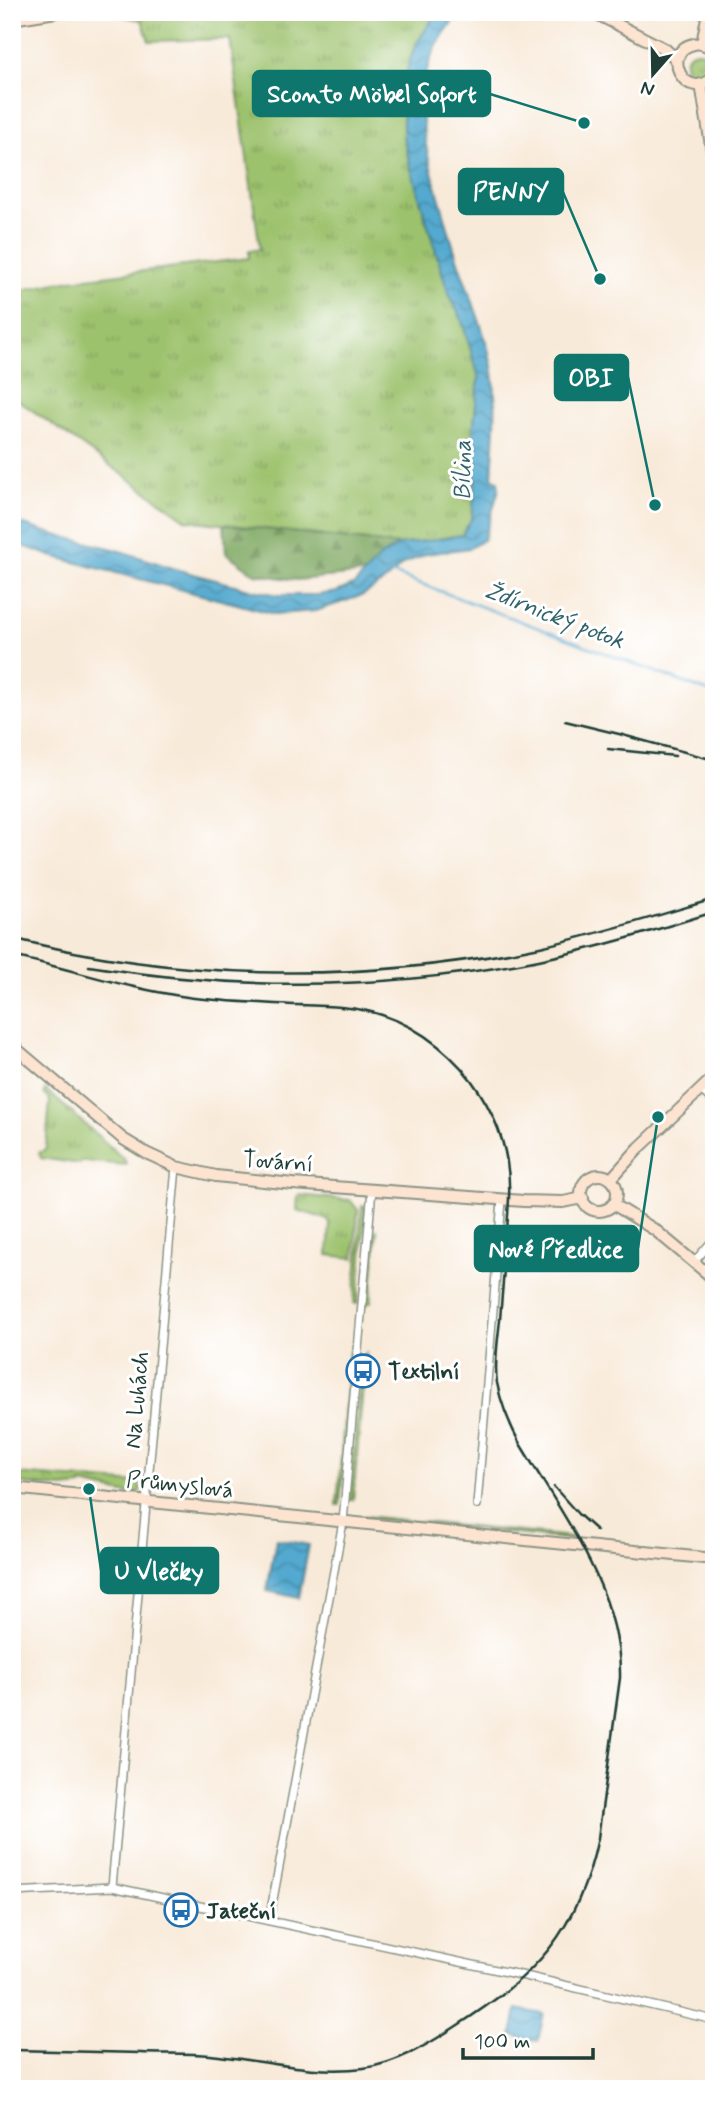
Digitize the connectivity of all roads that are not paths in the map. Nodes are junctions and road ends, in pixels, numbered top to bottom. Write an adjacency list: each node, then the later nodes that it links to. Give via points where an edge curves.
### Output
1 (56, 12): 4 (street)
2 (593, 12): 7 (street, via 665,49)
3 (708, 12): 5 (street)
4 (12, 19)
5 (702, 44): 6 (street); 7 (street, via 686,47)
6 (714, 51)
7 (677, 63): 9 (street, via 683,79)
8 (714, 77): 9 (street)
9 (701, 84): 10 (street)
10 (714, 164)
11 (12, 1045): 15 (street, Tovární, via 123,1139)
12 (714, 1077): 13 (street)
13 (701, 1090): 14 (street); 16 (street)
14 (714, 1102)
15 (176, 1167): 17 (street, Tovární, via 249,1180); 25 (street, Na Luhách)
16 (611, 1179): 18 (street, via 603,1175 590,1178 582,1189); 20 (street, via 617,1189)
17 (372, 1189): 19 (street, Tovární); 27 (street)
18 (583, 1198): 19 (street, Tovární, via 563,1202); 20 (street, via 599,1210)
19 (502, 1200): 26 (street)
20 (613, 1203): 22 (street)
21 (714, 1239): 22 (street)
22 (694, 1262): 23 (street)
23 (714, 1279)
24 (12, 1488): 25 (street, Průmyslová)
25 (146, 1502): 27 (street, Průmyslová); 29 (street, Na Luhách)
26 (477, 1505)
27 (343, 1522): 28 (street, Průmyslová); 31 (street)
28 (714, 1559)
29 (112, 1887): 30 (street); 31 (street)
30 (12, 1892)
31 (269, 1921): 32 (street)
32 (714, 2020)

